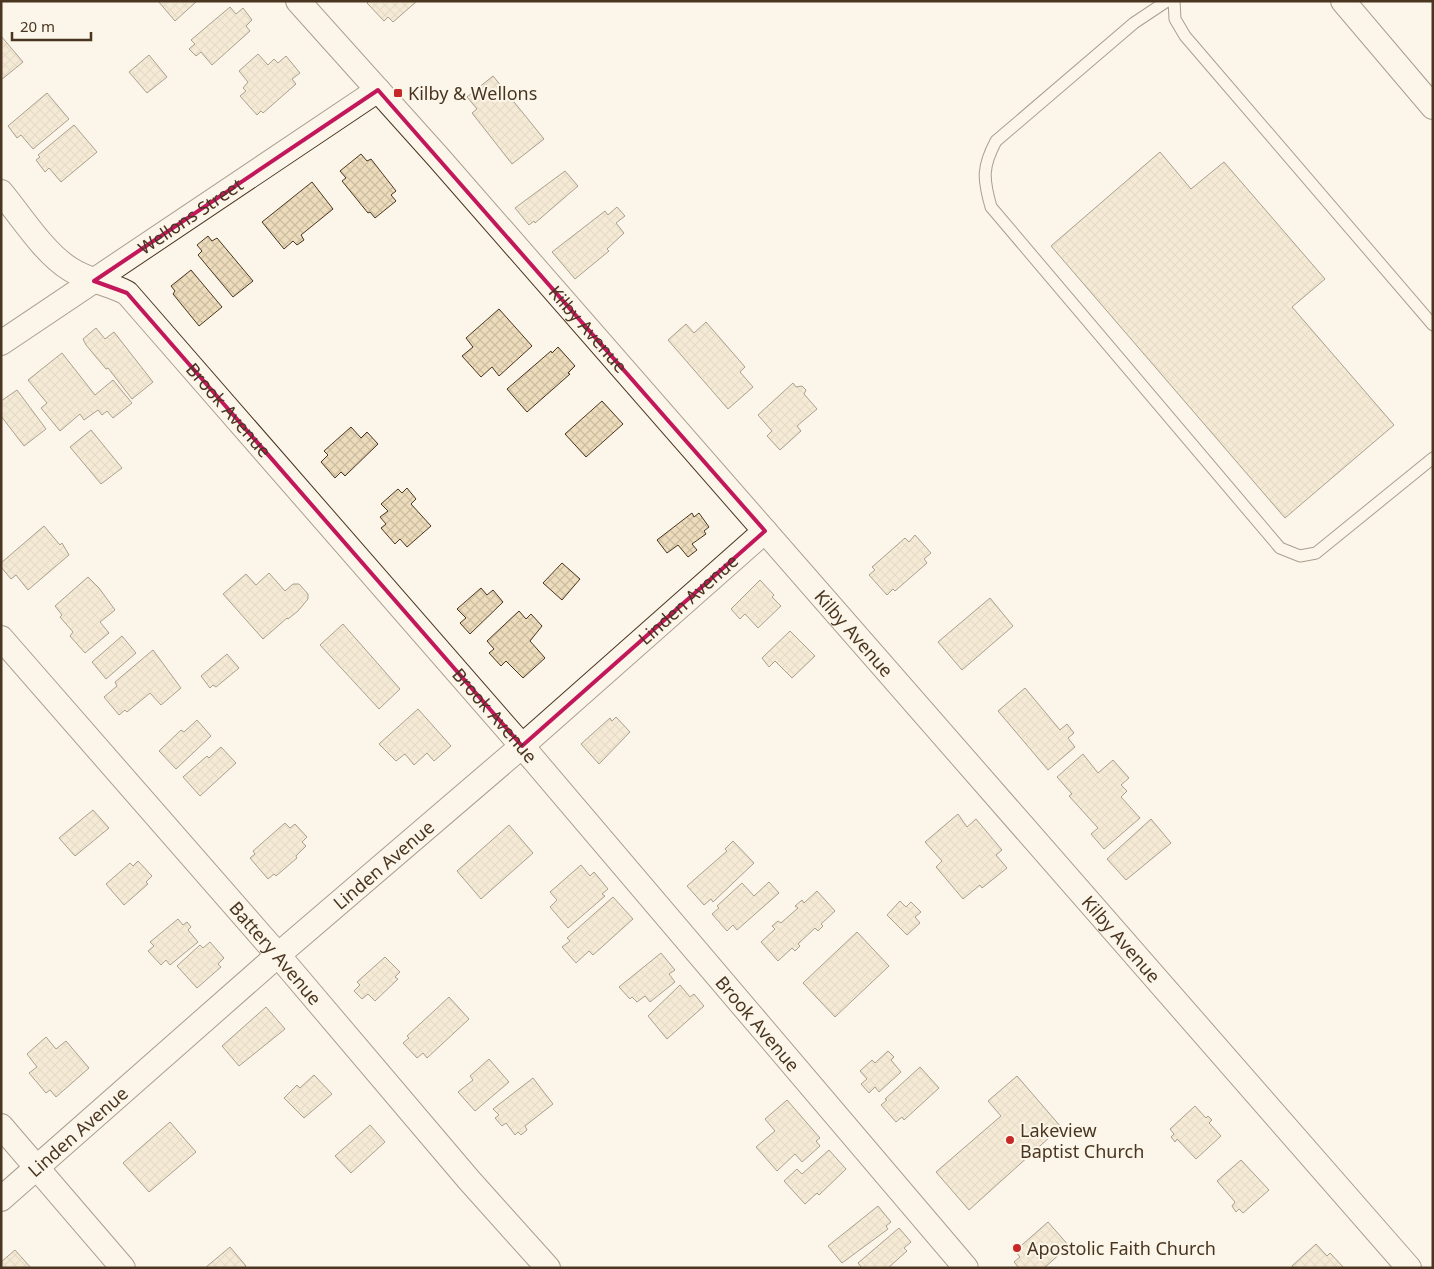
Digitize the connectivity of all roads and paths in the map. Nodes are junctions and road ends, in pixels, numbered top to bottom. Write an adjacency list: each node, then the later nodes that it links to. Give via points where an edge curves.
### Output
1 (298, 1): 5 (street, Kilby Avenue)
2 (1168, 1): 11 (lane, via 1134,23 996,141 986,161 984,184 992,207 1280,548 1300,556 1316,553)
3 (1174, 1): 9 (lane, via 1175,19 1185,36)
4 (1343, 1): 6 (street)
5 (378, 90): 8 (street, Wellons Street); 12 (street, Kilby Avenue)
6 (1433, 107)
7 (1, 192): 8 (street, Brook Avenue, via 57,259)
8 (94, 281): 10 (street, Wellons Street); 14 (street, Brook Avenue, via 127,293)
9 (1433, 325)
10 (1, 343)
11 (1433, 458)
12 (765, 530): 14 (street, Linden Avenue); 22 (street, Kilby Avenue)
13 (1, 638): 15 (street, Battery Avenue)
14 (522, 746): 15 (street, Linden Avenue); 19 (street, Brook Avenue)
15 (278, 955): 17 (street, Linden Avenue); 21 (street, Battery Avenue)
16 (1, 1126): 17 (street)
17 (37, 1168): 18 (street, Linden Avenue); 20 (street)
18 (1, 1199)
19 (960, 1266)
20 (123, 1268)
21 (548, 1268)
22 (1409, 1268)

